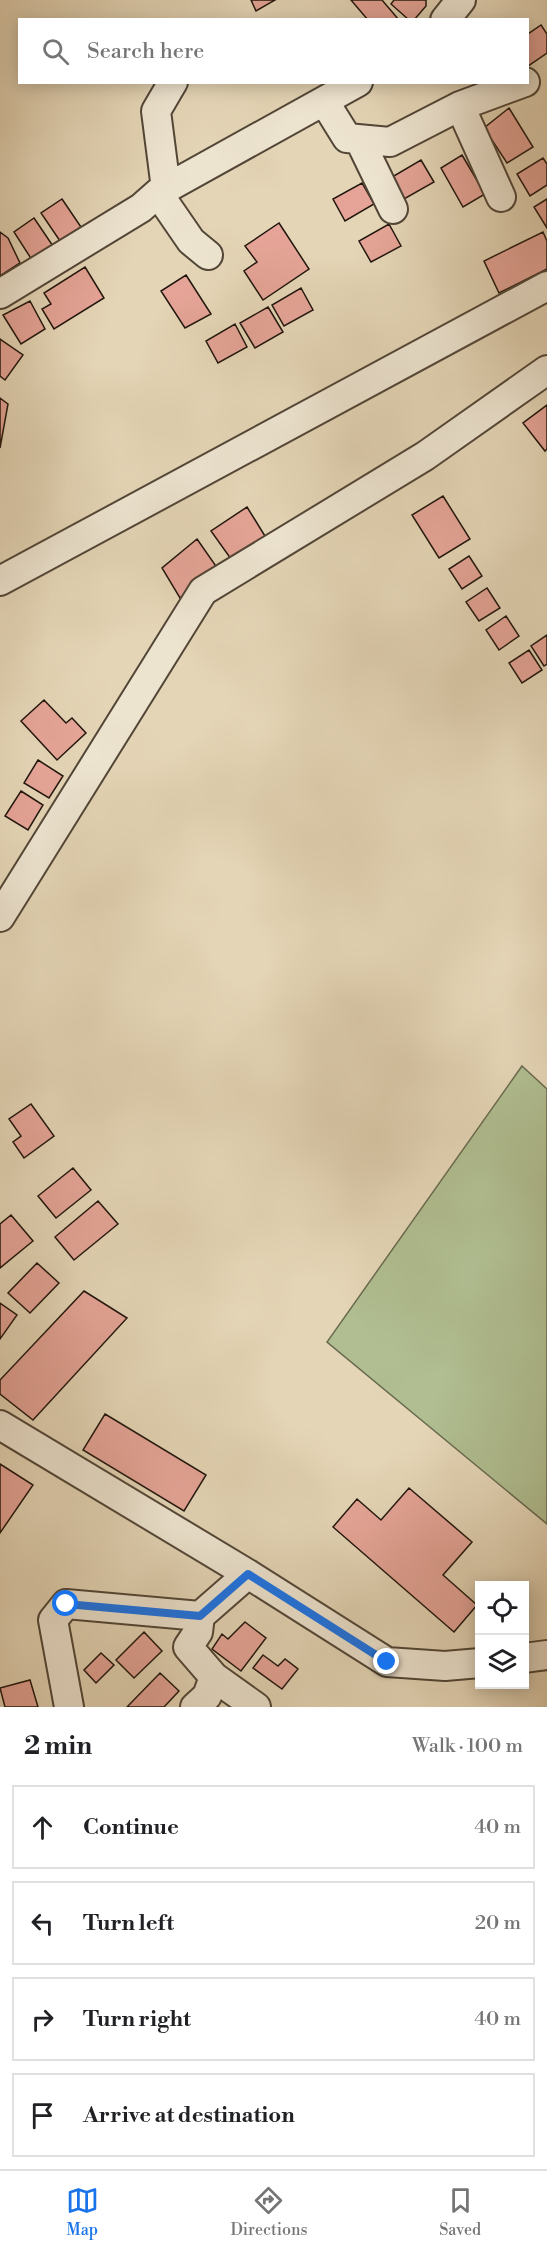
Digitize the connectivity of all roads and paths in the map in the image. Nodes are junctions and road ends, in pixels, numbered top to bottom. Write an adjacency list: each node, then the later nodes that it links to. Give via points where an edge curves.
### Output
1 (461, 0): 2 (street)
2 (447, 18)
3 (547, 71): 4 (street)
4 (529, 80)
5 (172, 84): 11 (street, via 156,111)
6 (354, 84): 8 (street)
7 (520, 84): 9 (street)
8 (324, 101): 10 (street, via 347,138); 11 (street)
9 (459, 106): 10 (street, via 390,142); 12 (street)
10 (359, 139): 13 (street)
11 (162, 191): 14 (street, via 191,241); 16 (street, via 141,208)
12 (501, 197)
13 (393, 209)
14 (208, 255)
15 (547, 286): 18 (street)
16 (0, 294)
17 (547, 370): 19 (street, via 425,456 203,591)
18 (0, 581)
19 (0, 917)
20 (0, 1425): 21 (street)
21 (248, 1574): 22 (street); 25 (street, via 387,1662 445,1666)
22 (200, 1616): 26 (street, via 198,1632 188,1647); 27 (street, via 66,1604 53,1620)
23 (547, 1655): 24 (street)
24 (529, 1657)
25 (475, 1663)
26 (214, 1677): 28 (street, via 207,1696); 29 (street)
27 (69, 1707)
28 (195, 1707)
29 (256, 1707)

